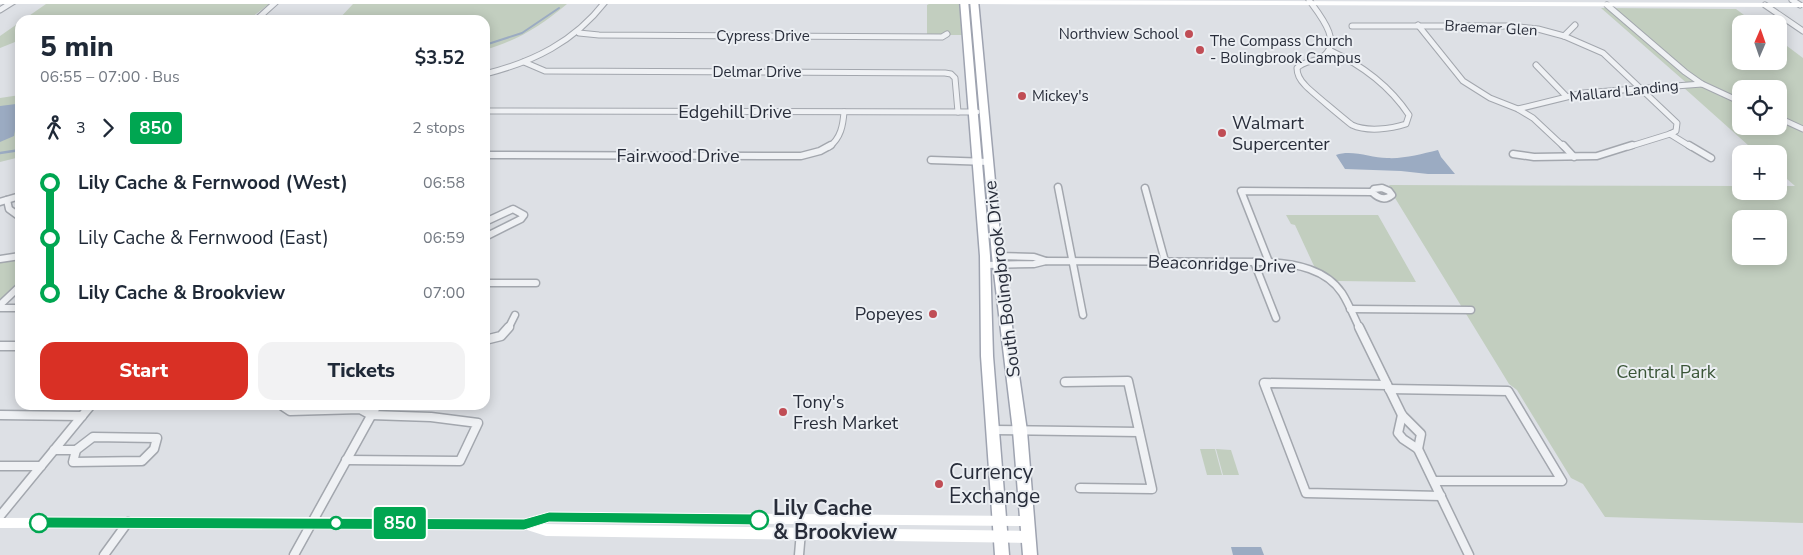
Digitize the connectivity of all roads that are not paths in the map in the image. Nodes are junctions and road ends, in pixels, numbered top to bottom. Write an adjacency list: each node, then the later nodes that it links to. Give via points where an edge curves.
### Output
1 (1792, 0): 16 (street)
2 (14, 1): 7 (street); 8 (street); 17 (street)
3 (356, 1): 8 (street); 9 (street)
4 (720, 1): 5 (street); 9 (street)
5 (812, 1): 6 (street)
6 (969, 1): 10 (street); 36 (main road, South Bolingbrook Drive); 39 (main road, South Bolingbrook Drive)
7 (0, 2)
8 (276, 2): 18 (street)
9 (606, 2): 23 (street)
10 (1183, 2): 11 (street)
11 (1192, 2): 12 (street)
12 (1310, 2): 14 (street); 26 (street, via 1327,26 1332,42)
13 (1631, 2): 14 (street); 15 (street)
14 (1607, 4): 30 (street)
15 (1765, 5): 16 (street); 22 (street)
16 (1802, 5)
17 (0, 10)
18 (262, 15)
19 (1418, 25): 21 (street, Braemar Glen); 25 (street, Braemar Glen, via 1511,26); 34 (street, via 1463,81 1490,98)
20 (1575, 25): 25 (street)
21 (1352, 26)
22 (1803, 31)
23 (579, 33): 24 (street, Cypress Drive, via 932,37); 27 (street)
24 (947, 34)
25 (1564, 36): 31 (street, Braemar Glen, via 1603,53)
26 (1329, 50): 26 (street, via 1297,68 1297,74 1306,87 1352,125 1392,128 1406,124 1409,115 1405,108 1378,79 1356,63)
27 (524, 62): 29 (street); 38 (street, Delmar Drive, via 545,70 945,73 955,78)
28 (1536, 65): 32 (street)
29 (490, 72)
30 (1702, 84): 31 (street, Mallard Landing); 33 (street)
31 (1642, 88): 32 (street, Mallard Landing); 42 (street, Braemar Glen, via 1677,123 1676,131)
32 (1566, 96): 34 (street, Mallard Landing)
33 (1732, 98)
34 (1518, 108): 45 (street, via 1547,130)
35 (490, 111): 37 (street, Edgehill Drive)
36 (985, 111): 39 (street, Edgehill Drive); 49 (main road, South Bolingbrook Drive)
37 (844, 112): 38 (street, Edgehill Drive); 44 (street, Fairwood Drive, via 842,132 834,142 801,156)
38 (958, 112): 39 (street, Edgehill Drive)
39 (974, 112): 48 (main road, South Bolingbrook Drive)
40 (1787, 122): 41 (street)
41 (1803, 129)
42 (1670, 134): 45 (street, via 1597,156); 46 (street)
43 (1513, 154): 45 (street)
44 (490, 155)
45 (1574, 157)
46 (1711, 158)
47 (931, 160): 48 (street)
48 (977, 162): 49 (street); 61 (main road, South Bolingbrook Drive)
49 (989, 162): 61 (main road, South Bolingbrook Drive)
50 (1058, 188): 59 (street)
51 (1145, 188): 60 (street)
52 (1372, 192): 63 (street, via 1241,191)
53 (4, 200): 54 (street)
54 (15, 213)
55 (490, 220): 56 (street, via 513,209 524,215)
56 (490, 234)
57 (15, 257): 58 (street)
58 (0, 259)
59 (1072, 261): 60 (street, Beaconridge Drive); 61 (street, Beaconridge Drive, via 1034,264); 72 (street)
60 (1165, 261): 62 (street, Beaconridge Drive)
61 (993, 262): 88 (main road, South Bolingbrook Drive, via 987,356); 89 (main road, South Bolingbrook Drive)
62 (1254, 262): 63 (street, Beaconridge Drive); 73 (street)
63 (1268, 262): 69 (street, Beaconridge Drive, via 1296,264 1324,276 1338,287)
64 (490, 283): 65 (street)
65 (536, 283)
66 (15, 291): 67 (street)
67 (0, 306): 68 (street)
68 (15, 308)
69 (1350, 309): 70 (street); 78 (street, Beaconridge Drive)
70 (1471, 310)
71 (515, 315): 74 (street, via 509,330 500,338)
72 (1082, 315)
73 (1276, 318)
74 (490, 339)
75 (0, 346): 76 (street)
76 (15, 346)
77 (1065, 382): 90 (street, via 1128,381)
78 (1388, 387): 86 (street, Beaconridge Drive); 97 (street, via 1508,391 1562,481); 99 (street, via 1264,383 1306,494)
79 (87, 410): 87 (street)
80 (288, 410): 81 (street)
81 (360, 410)
82 (360, 410): 85 (street)
83 (374, 410): 85 (street)
84 (0, 415): 87 (street)
85 (371, 415): 94 (street); 94 (street, via 431,417 478,424 460,461)
86 (1402, 415): 91 (street, Beaconridge Drive, via 1420,431 1422,436); 91 (street, Beaconridge Drive, via 1398,433)
87 (82, 416): 92 (street)
88 (993, 430): 89 (street); 102 (main road, South Bolingbrook Drive)
89 (1020, 431): 90 (street); 103 (main road, South Bolingbrook Drive)
90 (1139, 432): 98 (street, via 1152,489)
91 (1418, 449): 97 (street, Beaconridge Drive)
92 (54, 450): 93 (street); 96 (street)
93 (76, 450): 93 (street, via 93,437 158,438 154,449 142,461 73,462)
94 (346, 460): 105 (street)
95 (0, 466): 96 (street)
96 (41, 466): 100 (street)
97 (1434, 481): 99 (street, Beaconridge Drive)
98 (1080, 488)
99 (1441, 496): 116 (street, Beaconridge Drive)
100 (0, 516)
101 (802, 520): 102 (street); 107 (street, via 549,517); 108 (street)
102 (999, 520): 103 (street); 109 (main road, South Bolingbrook Drive)
103 (1027, 520): 110 (main road, South Bolingbrook Drive)
104 (128, 522): 105 (street); 106 (street); 111 (street)
105 (312, 522): 107 (street); 112 (street)
106 (0, 523)
107 (524, 524): 108 (street, via 546,531)
108 (801, 534): 109 (street); 113 (street)
109 (1000, 537): 110 (street); 114 (main road, South Bolingbrook Drive)
110 (1028, 537): 115 (main road, South Bolingbrook Drive)
111 (104, 555)
112 (294, 555)
113 (799, 555)
114 (1002, 555)
115 (1030, 555)
116 (1469, 555)

